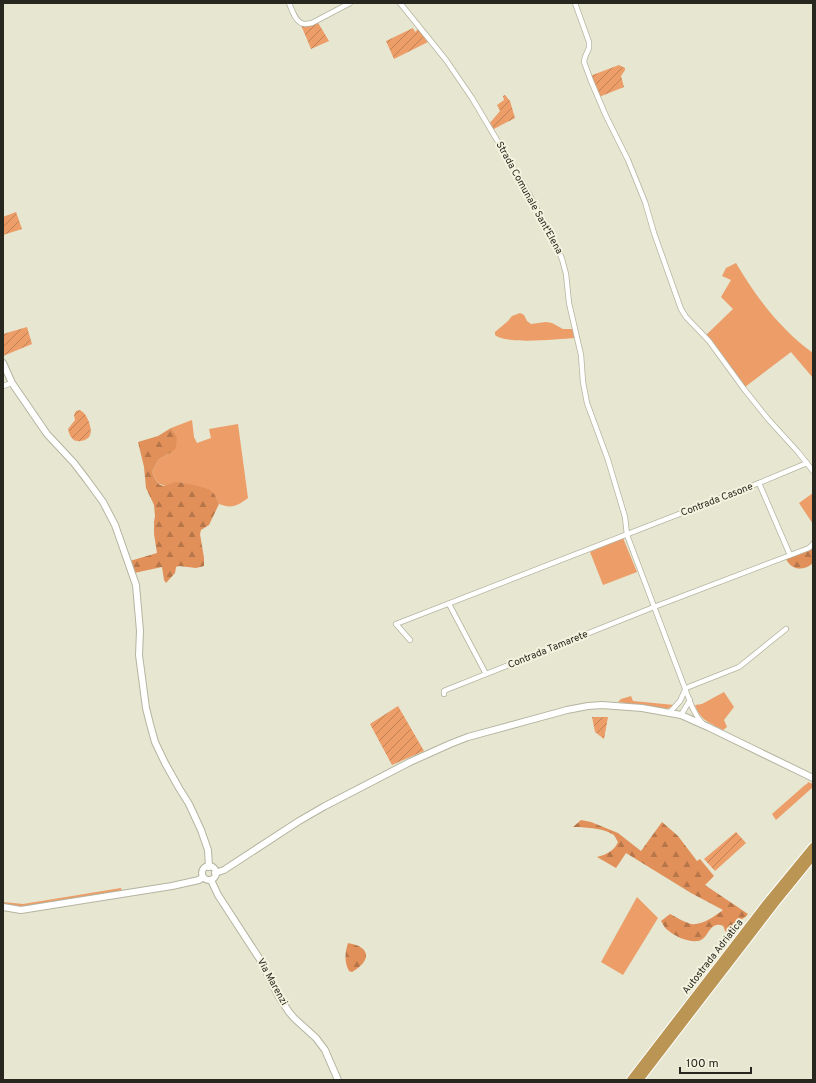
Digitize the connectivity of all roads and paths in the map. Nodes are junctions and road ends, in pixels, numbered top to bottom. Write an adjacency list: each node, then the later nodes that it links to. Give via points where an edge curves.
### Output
1 (289, 3): 2 (street, via 296,18 306,24)
2 (350, 3)
3 (400, 3): 11 (street, Strada Comunale Sant'Elena, via 446,60 472,98 529,194 562,259 581,355 587,403 608,460 625,517)
4 (575, 3): 8 (street, via 589,42 584,62 645,202 681,310 709,341 768,419)
5 (3, 363): 6 (main road)
6 (12, 383): 7 (street); 29 (main road, via 46,434 74,463 95,491 115,524 136,585 140,631 139,655 150,724 165,763 201,830 208,850)
7 (3, 386)
8 (807, 463): 9 (street); 10 (street, Contrada Casone)
9 (813, 471)
10 (759, 484): 11 (street, Contrada Casone); 13 (street)
11 (627, 535): 14 (street, Contrada Casone); 15 (street, Strada Comunale Sant'Elena)
12 (813, 544): 13 (street, Contrada Tamarete)
13 (790, 555): 15 (street, Contrada Tamarete)
14 (449, 604): 17 (street, Contrada Casone, via 396,624); 18 (street)
15 (654, 607): 18 (street, Contrada Tamarete); 19 (street, Strada Comunale Sant'Elena)
16 (786, 629): 19 (street, via 739,667)
17 (410, 640)
18 (486, 674): 20 (street, Contrada Tamarete, via 446,690)
19 (686, 688): 21 (street, Strada Comunale Sant'Elena); 22 (street)
20 (444, 694)
21 (690, 700): 24 (street); 25 (street, Strada Comunale Sant'Elena, via 698,718)
22 (680, 702): 23 (street); 24 (street)
23 (670, 712): 24 (main road); 30 (main road, via 602,705 588,706 468,737 410,762 325,806 224,870)
24 (681, 715): 25 (main road)
25 (704, 724): 26 (main road)
26 (813, 778)
27 (813, 847): 35 (highway, Autostrada Adriatica)
28 (813, 856): 36 (highway, Autostrada Adriatica)
29 (209, 867): 30 (main road); 31 (main road, via 203,869)
30 (215, 872): 32 (main road)
31 (203, 877): 32 (main road); 33 (main road, via 172,886 20,910)
32 (211, 880): 34 (main road, Via Marenzi, via 259,958 279,997 294,1018 325,1050)
33 (3, 907)
34 (338, 1080)
35 (631, 1080)
36 (639, 1080)

